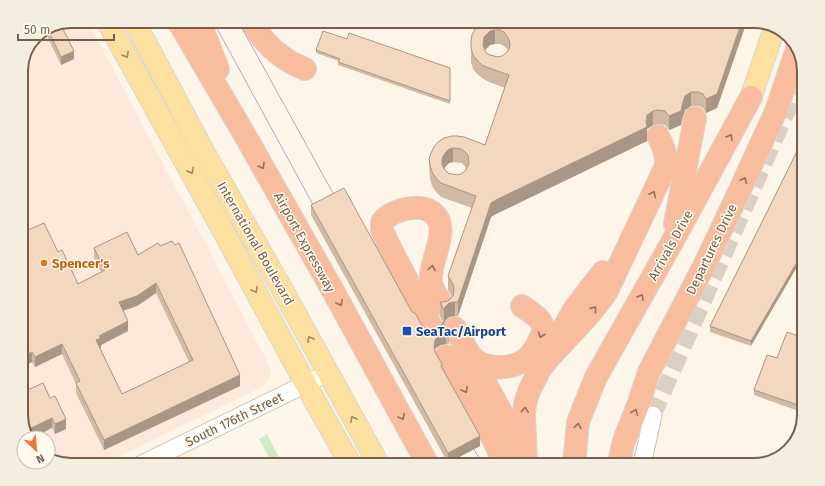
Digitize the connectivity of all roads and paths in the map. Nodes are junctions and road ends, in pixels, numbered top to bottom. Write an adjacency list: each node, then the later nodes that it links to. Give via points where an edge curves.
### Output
1 (111, 28): 14 (main road, International Boulevard, one-way to 14)
2 (138, 28): 9 (main road, International Boulevard)
3 (182, 28): 12 (highway, Airport Expressway)
4 (202, 28): 12 (highway)
5 (256, 28): 8 (highway, via 275,52)
6 (773, 33): 10 (main road, Arrivals Drive)
7 (795, 57): 28 (highway, Departures Drive, one-way to 7, via 649,372 738,194 776,111)
8 (305, 69)
9 (164, 77): 14 (main road, via 178,128); 15 (main road, International Boulevard)
10 (751, 98): 16 (highway, Arrivals Drive, one-way to 10)
11 (695, 118): 16 (highway)
12 (243, 132): 32 (highway, Airport Expressway, one-way to 32)
13 (658, 136): 24 (highway, one-way to 13, via 589,316 609,285 665,168 666,156)
14 (172, 137): 15 (main road, via 185,136); 26 (main road, International Boulevard, one-way to 26)
15 (205, 154): 25 (main road, International Boulevard, one-way to 15)
16 (671, 244): 36 (highway, Arrivals Drive, one-way to 16, via 578,422 596,377)
17 (603, 272): 24 (highway, via 575,308)
18 (442, 304): 20 (highway, one-way to 20, via 431,282 441,232 435,214 427,209 409,208 388,216 382,222 382,231)
19 (522, 306): 22 (highway, one-way to 22, via 536,316 543,328 535,349 526,359 508,367 494,366 478,362)
20 (432, 328)
21 (455, 328): 22 (highway)
22 (469, 354): 34 (highway)
23 (446, 356): 33 (highway, one-way to 33)
24 (540, 370): 35 (highway, one-way to 24, via 525,404)
25 (328, 373): 26 (street, South 176th Street); 31 (main road, International Boulevard, one-way to 25)
26 (306, 384): 29 (street, South 176th Street); 30 (main road, International Boulevard)
27 (653, 415): 37 (street)
28 (620, 457)
29 (154, 458)
30 (347, 458)
31 (375, 458)
32 (424, 458)
33 (502, 458)
34 (524, 458)
35 (527, 458)
36 (575, 458)
37 (644, 458)

